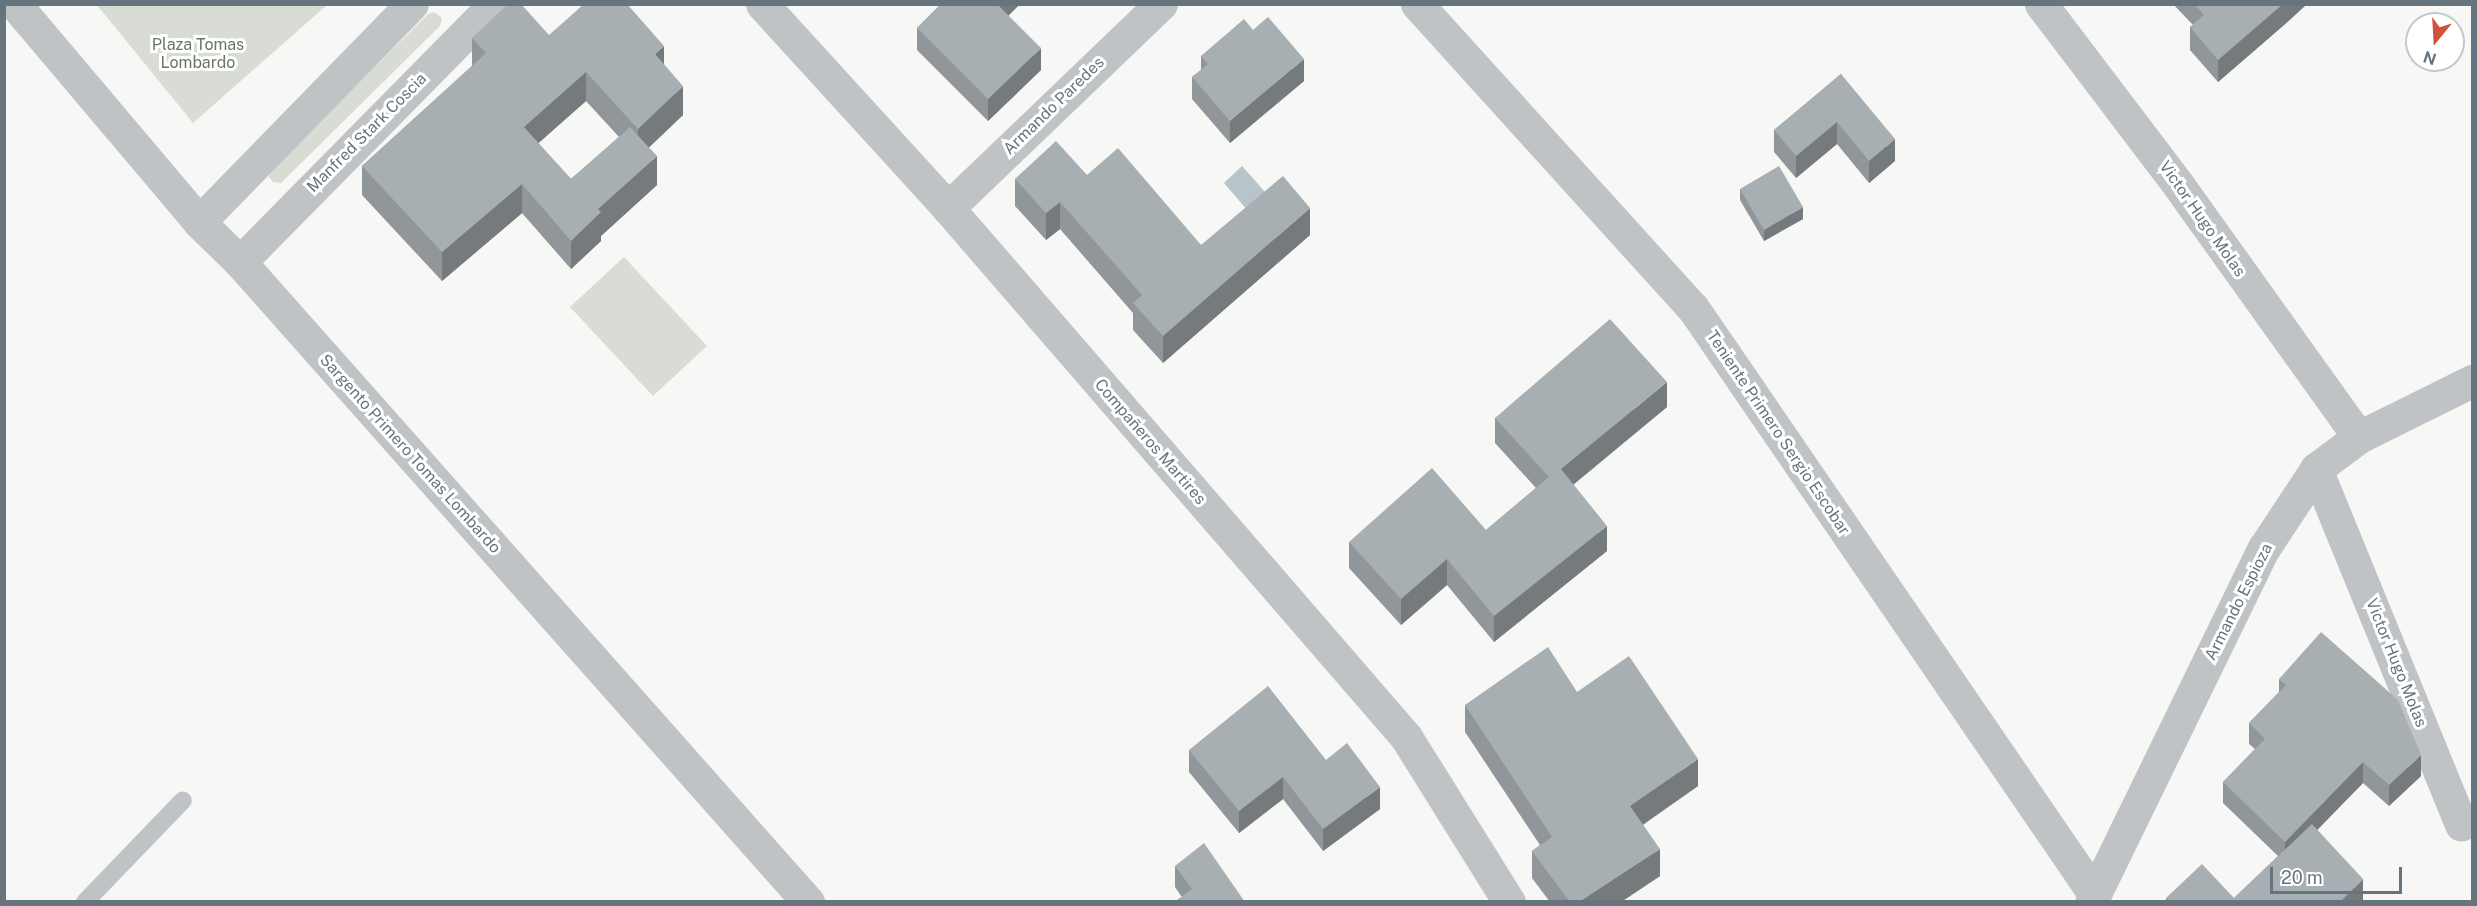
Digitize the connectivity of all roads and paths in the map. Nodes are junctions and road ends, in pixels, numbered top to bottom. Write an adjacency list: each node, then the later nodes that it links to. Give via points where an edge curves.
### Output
1 (15, 4): 9 (street, Sargento Primero Tomas Lombardo)
2 (412, 4): 9 (street)
3 (762, 4): 8 (street, Compañeros Martires)
4 (1161, 4): 8 (street, Armando Paredes)
5 (1417, 4): 16 (street, Teniente Primero Sergio Escobar, via 1693,308)
6 (2042, 4): 12 (street, Victor Hugo Molas, via 2179,186)
7 (491, 6): 10 (street, Manfred Stark Coscia)
8 (948, 208): 19 (street, Compañeros Martires, via 1406,737)
9 (199, 222): 10 (street, Sargento Primero Tomas Lombardo)
10 (240, 262): 18 (street, Sargento Primero Tomas Lombardo)
11 (2472, 381): 12 (street, Armando Espioza)
12 (2359, 437): 13 (street, Armando Espioza)
13 (2316, 469): 15 (street, Victor Hugo Molas); 16 (street, Armando Espioza, via 2264,548)
14 (183, 800): 17 (lane)
15 (2461, 825)
16 (2093, 898)
17 (85, 902)
18 (808, 902)
19 (1509, 902)

